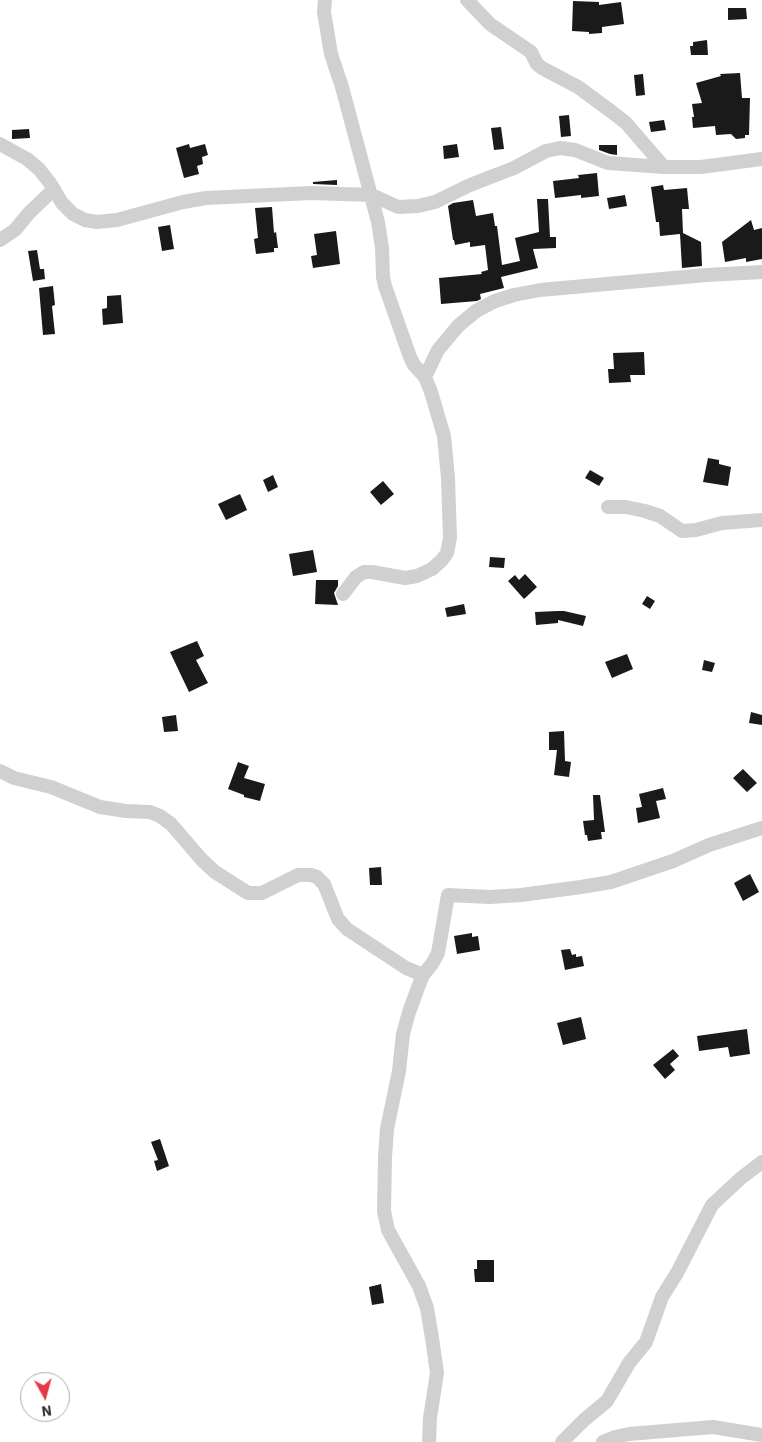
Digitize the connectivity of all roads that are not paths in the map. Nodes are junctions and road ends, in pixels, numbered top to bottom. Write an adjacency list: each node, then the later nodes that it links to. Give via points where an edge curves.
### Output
1 (325, 0): 7 (street, via 331,54)
2 (467, 0): 5 (street, via 490,24 531,52 542,68 578,87 612,112)
3 (0, 144): 6 (street, via 39,169)
4 (762, 159): 5 (street)
5 (664, 167): 7 (street, via 608,163 575,150 560,148 546,151 426,205 398,207)
6 (54, 189): 7 (street, via 73,214 97,222 206,198 312,193); 8 (street, via 15,230)
7 (372, 196): 10 (street, via 385,286 410,357)
8 (0, 240)
9 (762, 272): 10 (street, via 558,288 514,295 476,311 458,326 438,350)
10 (425, 377): 13 (street, via 445,445 449,549 432,569 417,576 405,578 362,573)
11 (608, 507): 12 (street, via 645,510 682,531)
12 (762, 520)
13 (343, 594)
14 (0, 771): 16 (street, via 100,807 160,816 215,872 248,893 262,893 298,875 317,877 324,884 335,915 347,929 406,968)
15 (762, 828): 16 (street, via 611,882 521,895 448,895 438,953)
16 (424, 975): 19 (street, via 403,1034 387,1129 384,1211 388,1230 414,1276 427,1308 437,1373)
17 (762, 1162): 20 (street, via 712,1205 662,1297 646,1342 607,1401)
18 (762, 1435): 21 (street, via 713,1427 630,1434)
19 (429, 1442)
20 (562, 1442)
21 (603, 1442)

